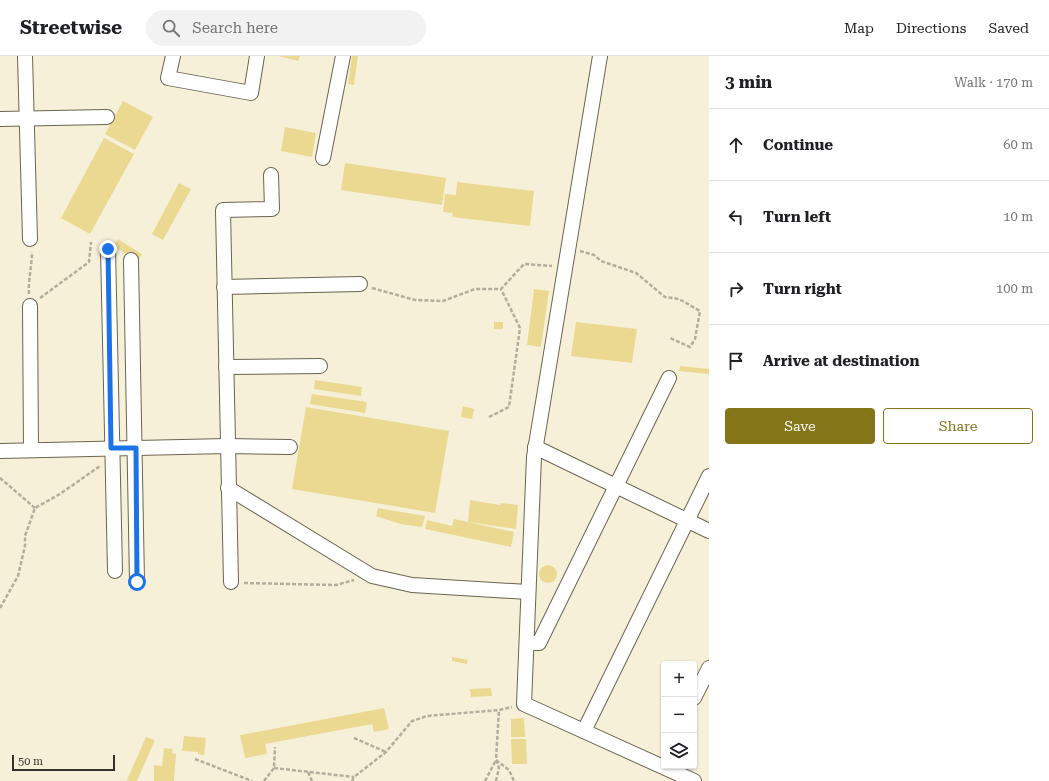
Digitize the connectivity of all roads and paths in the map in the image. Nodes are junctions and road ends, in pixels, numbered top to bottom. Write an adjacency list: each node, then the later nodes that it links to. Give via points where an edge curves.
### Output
1 (25, 56): 8 (street)
2 (173, 56): 3 (street, via 168,78 251,93)
3 (257, 56)
4 (343, 56): 9 (street)
5 (600, 56): 13 (street)
6 (107, 117): 8 (street)
7 (0, 119): 8 (street)
8 (27, 119): 11 (street)
9 (323, 158)
10 (271, 175): 18 (street, via 272,209 223,210)
11 (30, 239): 20 (path, via 33,247 32,270 28,279)
12 (91, 242): 20 (path, via 89,262)
13 (568, 248): 16 (street); 21 (path, via 594,255 601,261 636,273 664,298 679,299 700,311 695,339 690,347)
14 (108, 249): 32 (street)
15 (131, 260): 29 (street)
16 (565, 267): 19 (path, via 524,264); 28 (street)
17 (360, 284): 18 (street); 19 (path, via 415,300 444,301 475,289)
18 (224, 287): 23 (street)
19 (501, 289): 25 (path, via 520,328 509,407)
20 (30, 306): 30 (street)
21 (670, 338)
22 (320, 366): 23 (street)
23 (226, 367): 26 (street)
24 (669, 378): 35 (street)
25 (489, 417)
26 (227, 446): 27 (street); 29 (street); 36 (street)
27 (290, 447)
28 (535, 447): 35 (street); 44 (street)
29 (136, 448): 32 (street); 42 (street)
30 (32, 450): 31 (street); 32 (street)
31 (0, 451)
32 (111, 455): 37 (path, via 60,494); 40 (street)
33 (709, 476): 38 (street)
34 (0, 478): 37 (path)
35 (616, 486): 38 (street); 46 (street, via 539,643)
36 (228, 488): 41 (street); 43 (street)
37 (35, 508): 45 (path, via 25,536 18,576)
38 (687, 520): 39 (street); 49 (street)
39 (709, 531)
40 (114, 571)
41 (372, 576): 43 (path, via 336,585); 44 (street, via 412,585)
42 (137, 582)
43 (231, 582)
44 (528, 592): 46 (street)
45 (0, 608)
46 (526, 643): 49 (street, via 524,704)
47 (709, 668): 48 (street)
48 (694, 697)
49 (584, 731): 55 (street)
50 (354, 738): 52 (path)
51 (275, 747): 56 (path)
52 (386, 752): 54 (path, via 412,721 427,716 499,710); 59 (path)
53 (194, 759): 60 (path)
54 (496, 759): 64 (path); 65 (path, via 499,768); 66 (path, via 509,770)
55 (661, 762)
56 (274, 768): 58 (path); 61 (path)
57 (674, 769): 67 (street)
58 (308, 772): 59 (path); 62 (path)
59 (354, 777): 63 (path)
60 (252, 781)
61 (264, 781)
62 (312, 781)
63 (352, 781)
64 (485, 781)
65 (496, 781)
66 (514, 781)
67 (694, 781)

